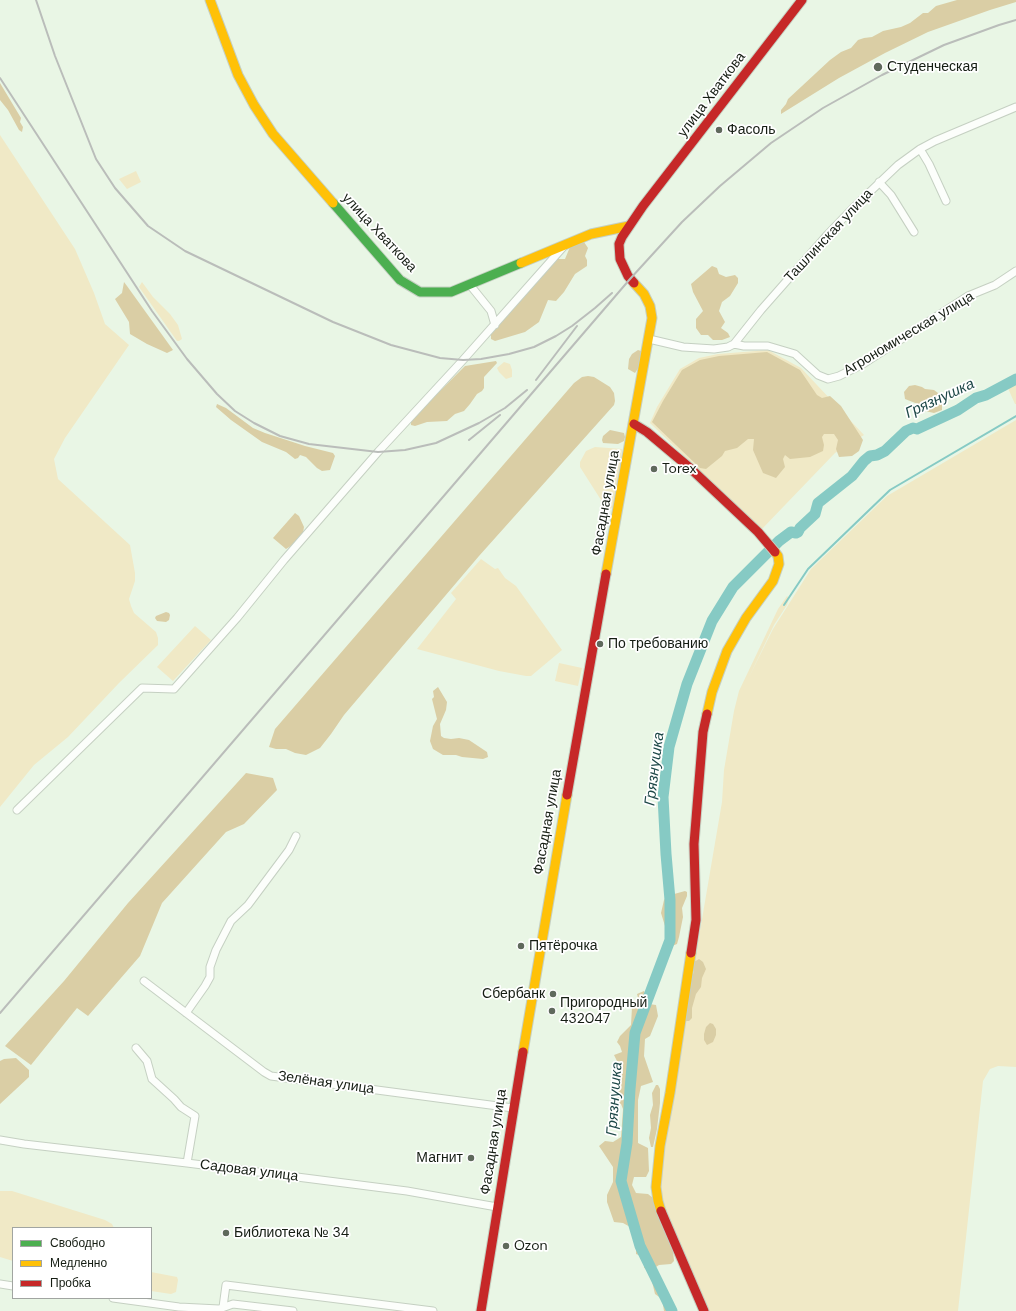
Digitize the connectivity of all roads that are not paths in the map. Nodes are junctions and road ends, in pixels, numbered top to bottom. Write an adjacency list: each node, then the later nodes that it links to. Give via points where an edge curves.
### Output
1 (210, 0): 11 (street, улица Хваткова, via 238,75 273,134 400,280 420,292 437,294)
2 (802, 0): 7 (street, улица Хваткова)
3 (1016, 107): 4 (street, Ташлинская улица)
4 (920, 149): 5 (street, Ташлинская улица); 6 (street)
5 (879, 182): 8 (street, via 891,195); 14 (street, Ташлинская улица, via 824,239)
6 (946, 202)
7 (629, 226): 9 (street, улица Хваткова, via 591,234); 13 (street, Фасадная улица, via 620,244 620,260 628,276 644,294 650,306 652,318)
8 (914, 232)
9 (567, 243): 11 (street, улица Хваткова); 12 (street)
10 (1016, 271): 14 (street, Агрономическая улица, via 995,285 968,296 863,364 828,379 818,374 795,354 768,346)
11 (470, 285): 12 (street, via 491,311)
12 (494, 325): 16 (street, via 378,452 174,689 142,688)
13 (649, 339): 14 (street, via 684,347 714,349); 15 (street, Фасадная улица)
14 (734, 344)
15 (634, 424): 21 (street, Фасадная улица); 33 (street, via 690,468 758,532 778,556 779,564 773,581 746,618 727,651 712,692 703,732 694,844 696,920 660,1146 656,1187 658,1202 664,1222)
16 (17, 810)
17 (296, 836): 19 (street, via 289,850 248,905 231,921 216,950 210,967 210,977)
18 (144, 981): 19 (street, Зелёная улица)
19 (186, 1013): 21 (street, Зелёная улица, via 271,1076)
20 (136, 1048): 23 (street, via 147,1061 152,1079 181,1107 195,1116)
21 (513, 1108): 24 (street, Фасадная улица)
22 (0, 1140): 23 (street, Садовая улица)
23 (187, 1163): 24 (street, Садовая улица, via 406,1191)
24 (497, 1207): 32 (street, Фасадная улица)
25 (0, 1284): 26 (street)
26 (12, 1286)
27 (119, 1299): 29 (street)
28 (223, 1308): 29 (street); 30 (street, via 233,1304); 31 (street, via 226,1285)
29 (179, 1309)
30 (293, 1311)
31 (433, 1311)
32 (481, 1311)
33 (704, 1311)

